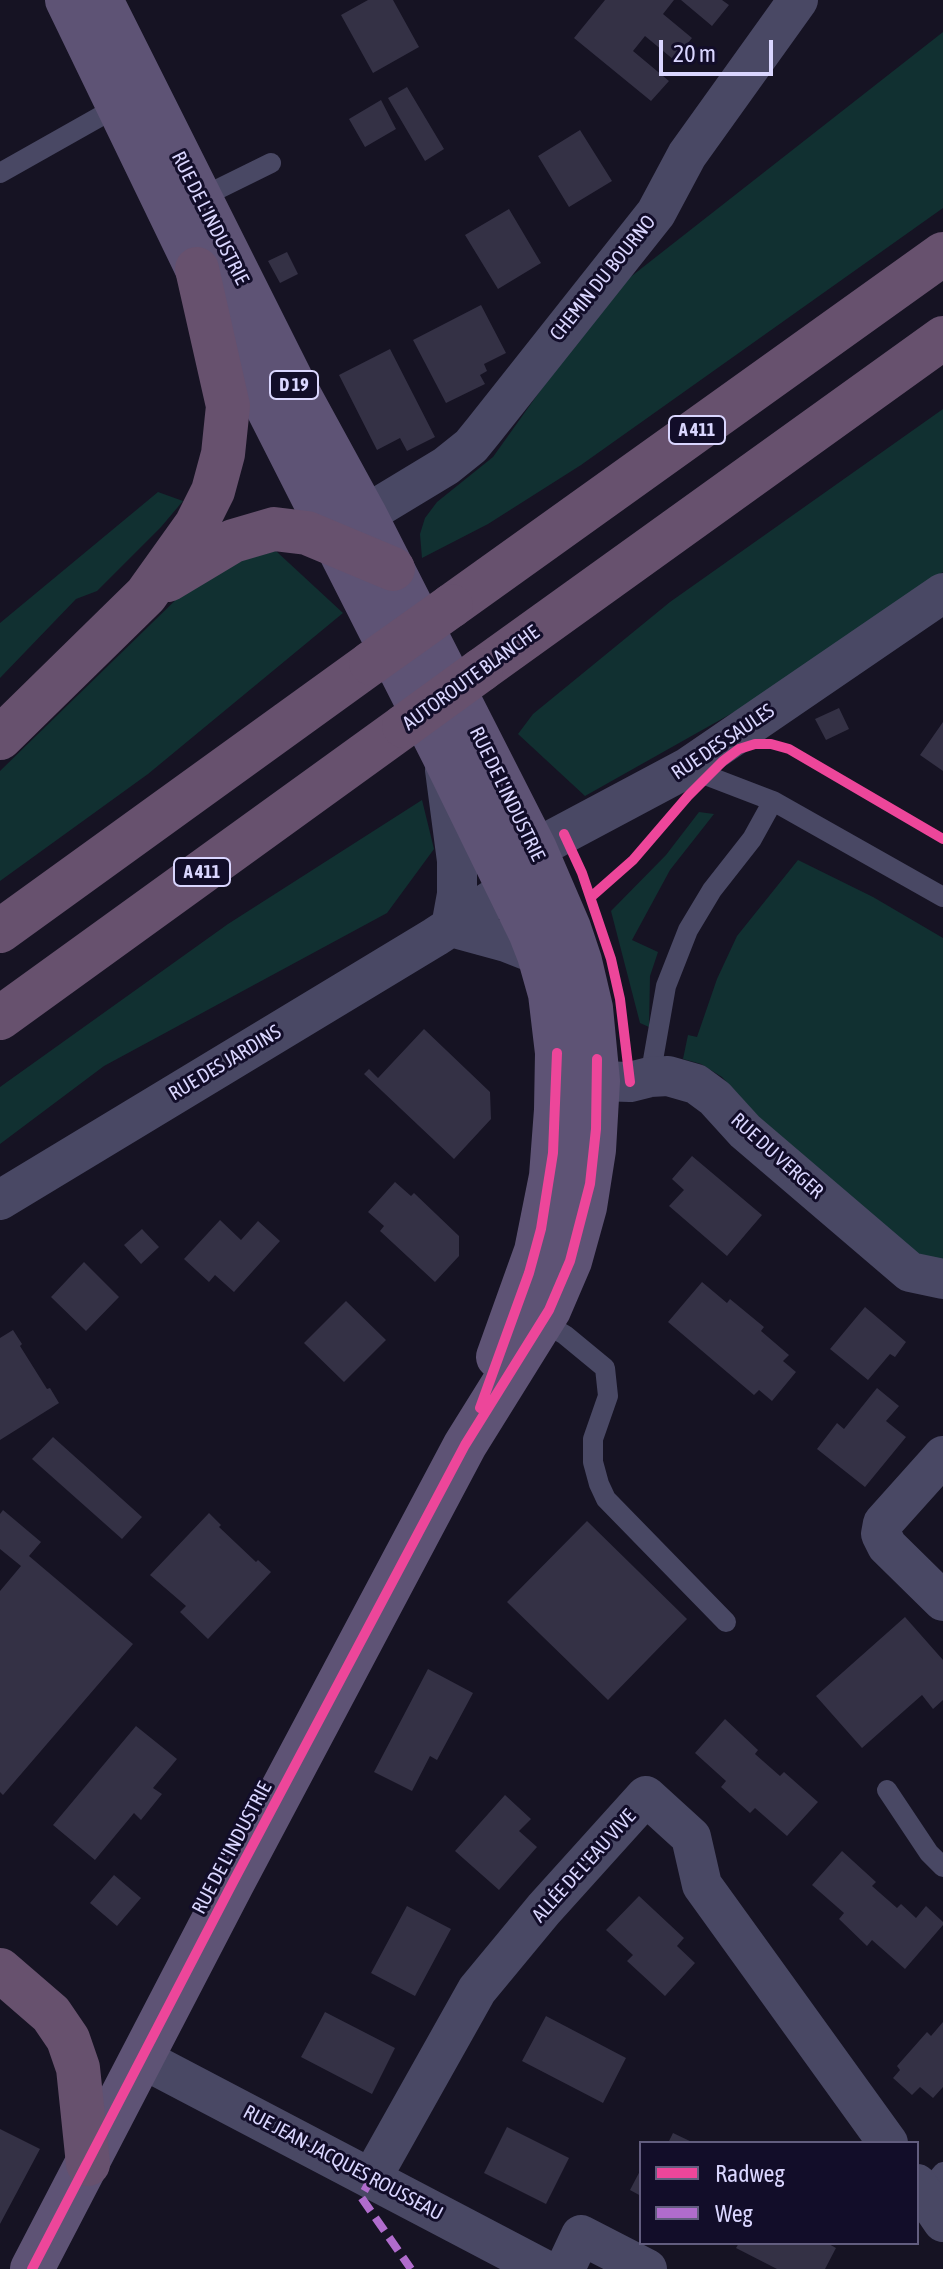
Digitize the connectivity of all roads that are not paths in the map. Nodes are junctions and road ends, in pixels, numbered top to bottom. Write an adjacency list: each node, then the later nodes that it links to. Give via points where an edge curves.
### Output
1 (67, 0): 4 (main road, RUE DE L'INDUSTRIE / D 19)
2 (101, 0): 7 (main road, RUE DE L'INDUSTRIE / D 19)
3 (798, 0): 11 (street, CHEMIN DU BOURNO, via 687,155 656,213 471,446)
4 (117, 107): 6 (lane); 9 (main road, RUE DE L'INDUSTRIE / D 19)
5 (271, 163): 7 (lane)
6 (0, 173)
7 (200, 198): 11 (main road, RUE DE L'INDUSTRIE / D 19, via 295,387)
8 (943, 254): 22 (highway, A 411, bridge)
9 (197, 269): 11 (main road, RUE DE L'INDUSTRIE / D 19); 14 (highway, via 228,406 225,439 205,507)
10 (943, 338): 24 (highway, AUTOROUTE BLANCHE / A 411, bridge)
11 (351, 531): 12 (highway); 14 (highway, via 262,531 216,549); 16 (main road, RUE DE L'INDUSTRIE / D 19)
12 (393, 569): 19 (main road, RUE DE L'INDUSTRIE / D 19)
13 (943, 593): 17 (street, RUE DES SAULES)
14 (146, 595): 15 (highway)
15 (0, 738)
16 (443, 754): 19 (main road, RUE DE L'INDUSTRIE / D 19); 21 (street, via 457,861)
17 (687, 768): 18 (lane); 19 (street, RUE DES SAULES)
18 (773, 801): 20 (lane); 26 (lane, via 688,930)
19 (529, 869): 21 (street, RUE DES JARDINS); 23 (main road, RUE DE L'INDUSTRIE / D 19); 26 (main road, RUE DE L'INDUSTRIE / D 19, via 569,928 591,1008)
20 (943, 897)
21 (451, 927): 23 (street); 27 (street, RUE DES JARDINS)
22 (0, 931)
23 (539, 955): 25 (main road, RUE DE L'INDUSTRIE / D 19)
24 (0, 1018)
25 (557, 1053): 26 (street); 30 (main road, RUE DE L'INDUSTRIE / D 19, via 551,1176)
26 (626, 1080): 28 (street, RUE DU VERGER, via 677,1078 706,1091 745,1131); 30 (main road, RUE DE L'INDUSTRIE / D 19, via 592,1167 567,1270)
27 (0, 1200)
28 (927, 1276): 29 (street, RUE DU VERGER)
29 (943, 1300)
30 (530, 1315): 33 (lane, via 605,1368 608,1396 593,1439 593,1462 606,1499); 37 (main road, RUE DE L'INDUSTRIE / D 19)
31 (943, 1456): 32 (street, via 883,1523 881,1534)
32 (943, 1601)
33 (726, 1622)
34 (887, 1790): 35 (lane)
35 (943, 1867)
36 (0, 1970): 39 (highway, via 51,2014 68,2039 78,2068)
37 (143, 2059): 39 (main road, RUE DE L'INDUSTRIE / D 19); 40 (street, RUE JEAN-JACQUES ROUSSEAU)
38 (887, 2141): 40 (street, ALLÉE DE L'EAU VIVE, via 702,1885 691,1837 646,1796 477,1990)
39 (88, 2164): 41 (main road, RUE DE L'INDUSTRIE / D 19)
40 (372, 2177): 42 (street, RUE JEAN-JACQUES ROUSSEAU)
41 (32, 2269)
42 (543, 2269)
43 (565, 2269): 44 (street, via 581,2235)
44 (647, 2269)

